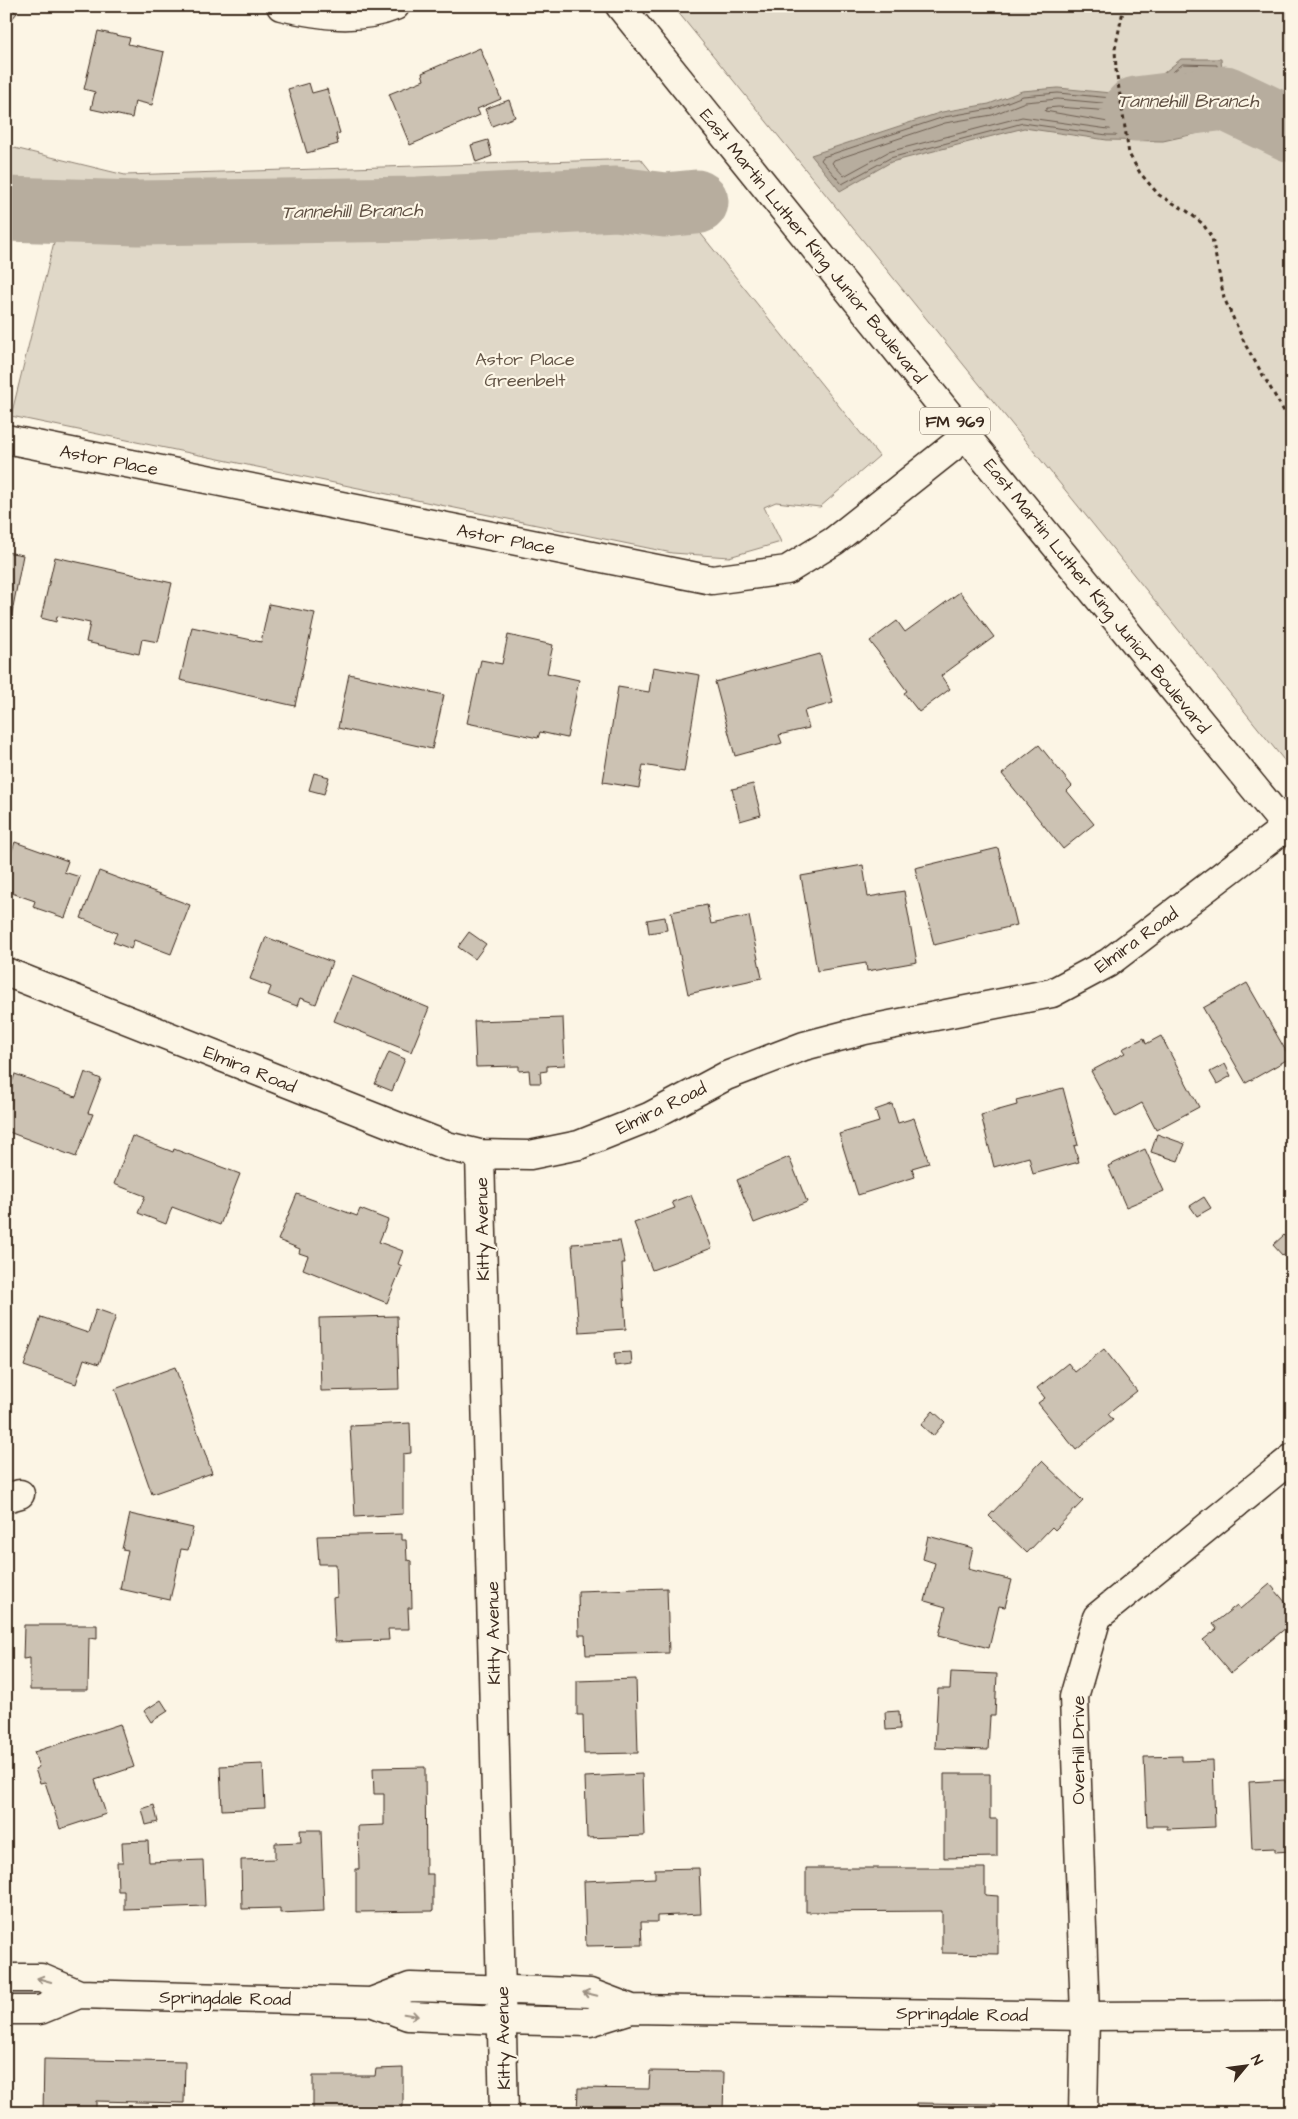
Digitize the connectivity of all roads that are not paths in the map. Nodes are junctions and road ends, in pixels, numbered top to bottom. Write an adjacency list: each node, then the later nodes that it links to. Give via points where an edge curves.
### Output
1 (281, 6): 2 (street, via 351,17 378,13)
2 (396, 6)
3 (620, 6): 4 (street, East Martin Luther King Junior Boulevard / FM 969)
4 (966, 436): 5 (street, Astor Place, via 834,541 787,570 712,580); 6 (street, East Martin Luther King Junior Boulevard / FM 969)
5 (6, 439)
6 (1289, 831): 8 (street, Elmira Road, via 1108,963 1052,993 865,1030 804,1046 726,1076 649,1117 579,1144 530,1154)
7 (6, 972): 8 (street, Elmira Road, via 425,1138)
8 (480, 1154): 11 (street, Kitty Avenue)
9 (1292, 1458): 17 (street, Overhill Drive, via 1097,1617 1074,1697)
10 (6, 1978): 12 (street, Springdale Road, one-way to 10, via 41,1978)
11 (502, 1990): 13 (street, Springdale Road, via 410,1987); 14 (street, Springdale Road, one-way to 11, via 590,1993); 18 (street, Kitty Avenue)
12 (79, 1994): 13 (street, Springdale Road); 15 (street, Springdale Road, via 40,2010)
13 (371, 2002): 18 (street, Springdale Road, one-way to 18, via 408,2016)
14 (632, 2009): 17 (street, Springdale Road); 18 (street, Springdale Road, via 590,2022)
15 (6, 2010)
16 (1292, 2015): 17 (street, Springdale Road)
17 (1084, 2016): 20 (street, Overhill Drive)
18 (502, 2020): 19 (street, Kitty Avenue)
19 (504, 2113)
20 (1083, 2113)

